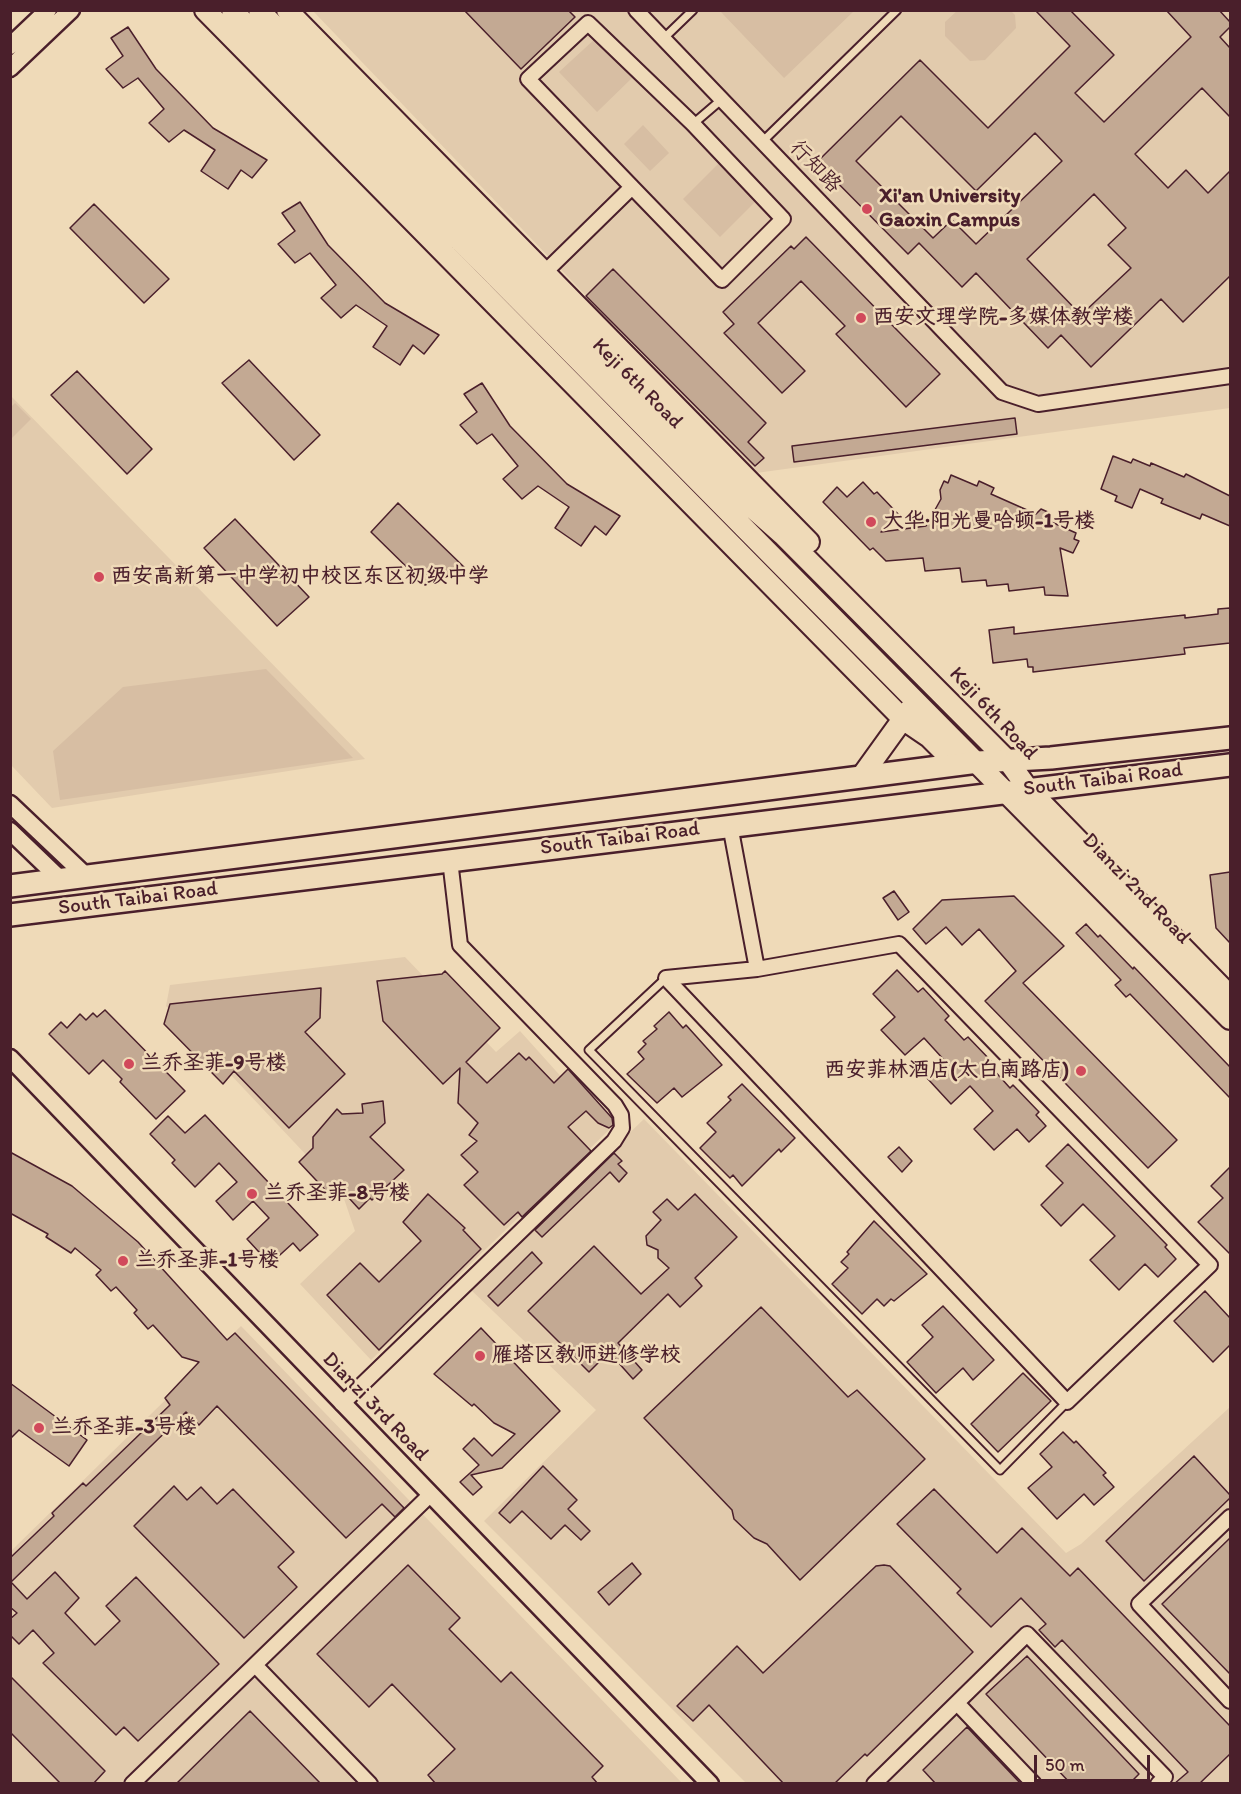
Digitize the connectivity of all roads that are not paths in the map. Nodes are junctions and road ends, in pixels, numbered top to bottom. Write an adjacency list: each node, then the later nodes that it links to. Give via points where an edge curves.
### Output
1 (48, 10): 11 (street)
2 (71, 10): 12 (street)
3 (205, 10): 21 (main road)
4 (232, 10): 18 (main road, Keji 6th Road)
5 (259, 10): 18 (main road, Keji 6th Road)
6 (286, 10): 17 (main road)
7 (636, 10): 10 (street, 行知路)
8 (693, 10): 10 (lane)
9 (897, 10): 15 (lane)
10 (663, 39): 13 (street, 行知路)
11 (10, 46)
12 (10, 68)
13 (721, 99): 14 (lane); 15 (street, 行知路)
14 (693, 124): 16 (street, via 783,219 722,280); 16 (street, via 588,23 528,79)
15 (762, 142): 19 (street, 行知路, via 1002,392 1038,404)
16 (632, 187): 17 (street)
17 (544, 273): 18 (street); 23 (main road)
18 (524, 293): 20 (main road, Keji 6th Road); 23 (main road, Keji 6th Road)
19 (1230, 376)
20 (915, 699): 21 (main road); 24 (main road, Keji 6th Road)
21 (904, 720): 25 (main road, via 929,737); 27 (main road)
22 (1230, 738): 23 (main road, South Taibai Road)
23 (1016, 760): 24 (main road, South Taibai Road); 28 (main road, Keji 6th Road)
24 (978, 762): 25 (main road, South Taibai Road); 29 (main road, Keji 6th Road)
25 (957, 765): 27 (main road, South Taibai Road)
26 (1230, 765): 28 (main road, South Taibai Road)
27 (861, 777): 34 (main road, South Taibai Road)
28 (1029, 790): 29 (main road, South Taibai Road); 40 (main road, Dianzi 2nd Road)
29 (1008, 791): 31 (main road, South Taibai Road); 41 (main road, Dianzi 2nd Road)
30 (10, 804): 34 (street)
31 (730, 825): 33 (main road, South Taibai Road); 38 (street)
32 (10, 831): 35 (street)
33 (450, 860): 37 (main road, South Taibai Road); 44 (street, via 460,945 615,1105 622,1128 614,1141)
34 (87, 877): 35 (main road, South Taibai Road)
35 (61, 880): 36 (main road, South Taibai Road)
36 (10, 886)
37 (10, 915)
38 (757, 969): 39 (street); 43 (street, via 899,944 1210,1265)
39 (666, 978): 43 (street); 43 (lane, via 589,1050 1000,1470)
40 (1230, 996)
41 (1230, 1019)
42 (10, 1058): 44 (street, Dianzi 3rd Road)
43 (1067, 1402)
44 (342, 1404): 45 (street, Dianzi 3rd Road)
45 (429, 1496): 47 (street); 52 (street, Dianzi 3rd Road)
46 (1230, 1517): 48 (street, via 1139,1604)
47 (256, 1666): 50 (street); 51 (street)
48 (1230, 1701)
49 (957, 1703): 53 (street); 54 (street); 55 (street, via 1027,1634 1165,1777)
50 (132, 1784)
51 (370, 1784)
52 (710, 1784)
53 (874, 1784)
54 (1034, 1784)
55 (1158, 1784)

